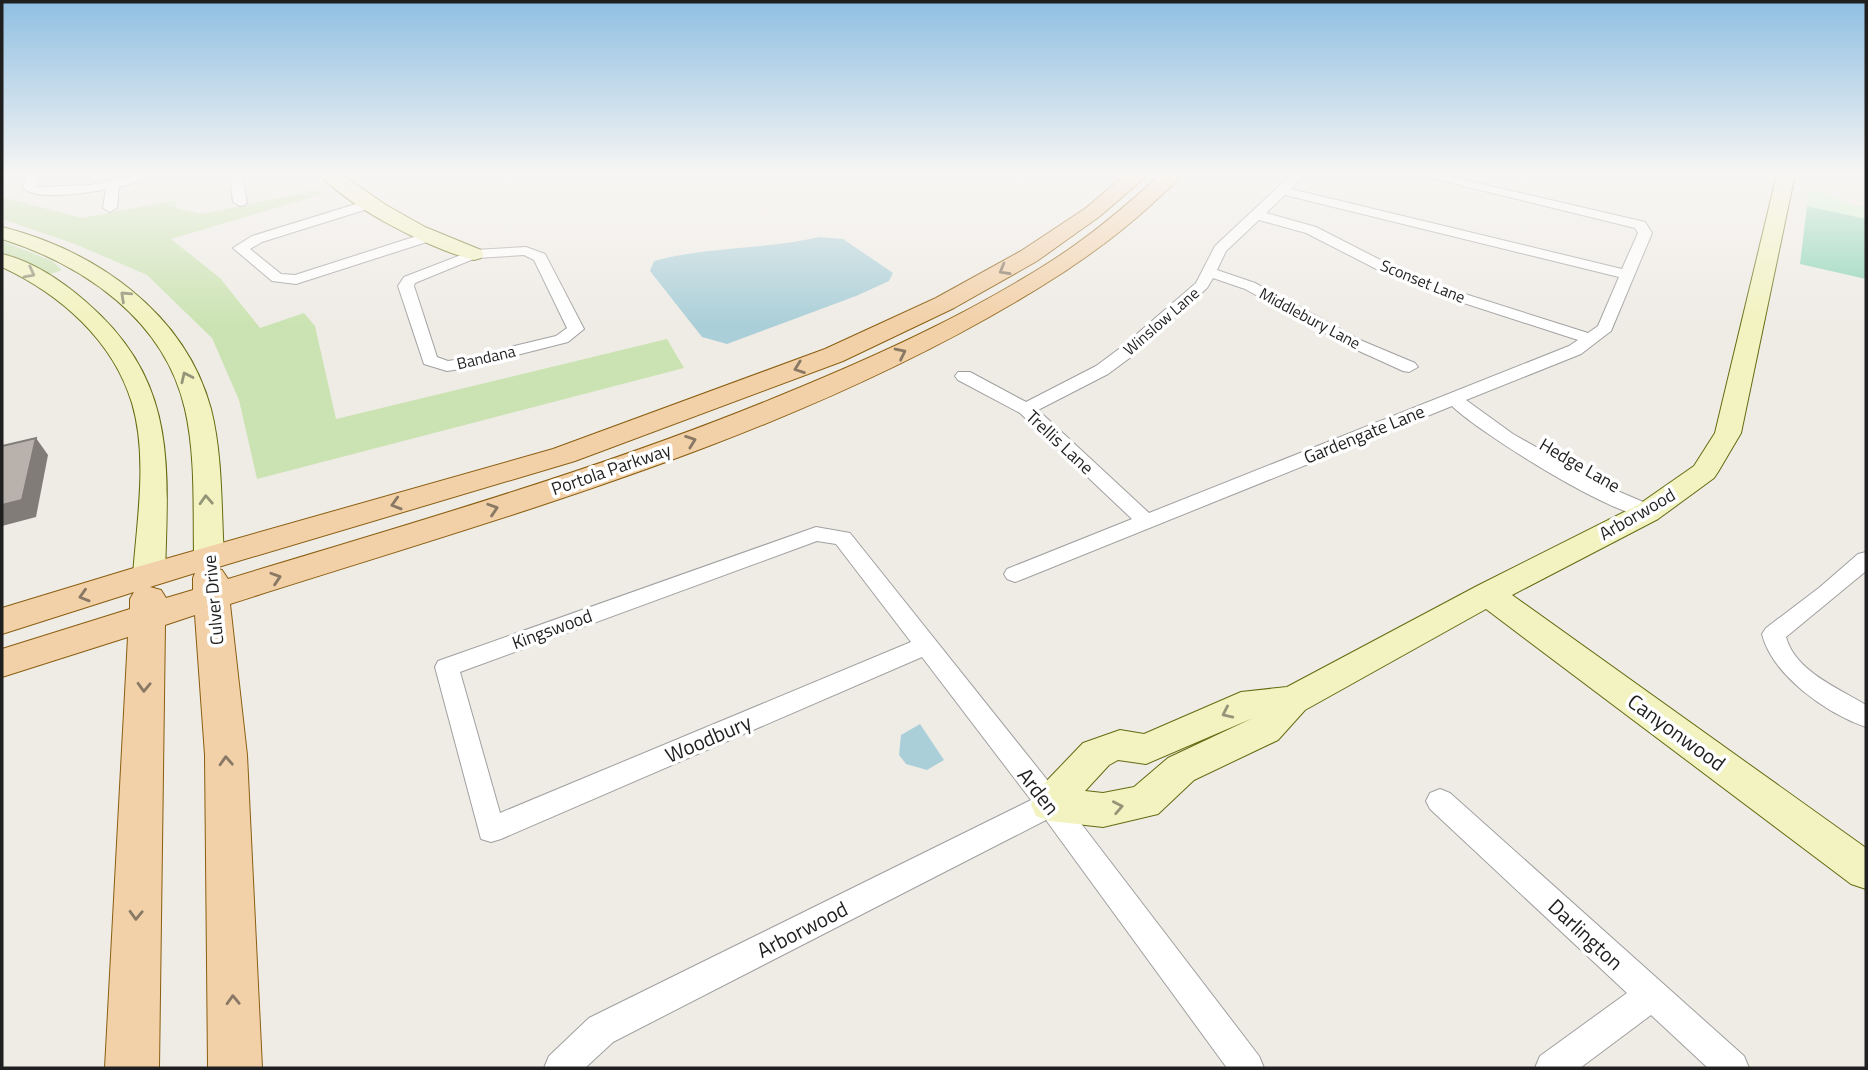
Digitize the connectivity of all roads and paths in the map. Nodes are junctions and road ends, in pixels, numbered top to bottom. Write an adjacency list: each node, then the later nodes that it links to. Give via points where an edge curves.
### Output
1 (307, 224): 11 (street, via 240,248 277,278 296,280)
2 (408, 224): 11 (street)
3 (1076, 224): 27 (main road, Portola Parkway, one-way to 27, via 945,303 834,355)
4 (1116, 224): 27 (main road, Portola Parkway, one-way to 4, via 581,481 732,426 870,368 977,315 1062,264)
5 (1247, 224): 14 (street, Winslow Lane, via 1220,249)
6 (1289, 224): 16 (street, Sconset Lane, via 1441,291)
7 (1418, 224): 15 (street)
8 (1635, 224): 15 (street, Gardengate Lane, via 1645,233)
9 (1775, 224): 21 (street, Arborwood, via 1728,433 1704,472)
10 (2, 233): 27 (street, Culver Drive, one-way to 10, via 203,442 192,390 162,334 100,275 55,251)
11 (428, 236): 12 (street)
12 (474, 254): 12 (street, Bandana, via 417,276 405,286 430,360 447,366 461,364 571,335 576,329 540,257 526,251)
13 (2, 260): 26 (street, one-way to 26, via 56,289 108,333 134,380 145,404 149,436)
14 (1210, 272): 17 (street, Middlebury Lane, via 1250,286 1353,343); 20 (street, Winslow Lane, via 1189,298 1112,362)
15 (1628, 275): 16 (street, Gardengate Lane, via 1605,328)
16 (1591, 339): 19 (street, Gardengate Lane, via 1575,350)
17 (1409, 367)
18 (964, 376): 20 (street, Trellis Lane)
19 (1454, 398): 21 (street, Hedge Lane, via 1471,416 1620,504); 22 (street, Gardengate Lane)
20 (1026, 409): 22 (street, Trellis Lane)
21 (1648, 512): 28 (street, Arborwood)
22 (1146, 522): 25 (street, Gardengate Lane)
23 (816, 534): 31 (street, Arden, via 843,538); 37 (street, Kingswood, via 447,667)
24 (1866, 560): 34 (street, via 1774,634 1781,657 1796,673)
25 (1015, 574)
26 (149, 575): 27 (main road, Portola Parkway); 29 (main road); 30 (main road, Portola Parkway, one-way to 30)
27 (210, 578): 29 (main road, Portola Parkway); 42 (main road, Culver Drive, one-way to 27, via 226,755)
28 (1488, 594): 33 (street, Arborwood); 38 (street, Canyonwood)
29 (146, 619): 32 (main road, Portola Parkway); 41 (main road, one-way to 41)
30 (2, 621)
31 (926, 646): 36 (street, Arden); 37 (street, Woodbury)
32 (2, 663)
33 (1293, 700): 36 (street, Arborwood, one-way to 36, via 1241,706 1146,749 1111,747 1096,754); 36 (street, Arborwood, one-way to 33, via 1103,810 1144,802 1181,769 1265,730)
34 (1866, 717)
35 (1440, 801): 39 (street, Darlington)
36 (1050, 804): 40 (street, Arborwood, via 601,1030); 43 (street, Arden)
37 (491, 830)
38 (1866, 871)
39 (1652, 995): 44 (street); 45 (street, Darlington)
40 (562, 1067)
41 (132, 1068)
42 (235, 1068)
43 (1247, 1068)
44 (1552, 1068)
45 (1732, 1068)

